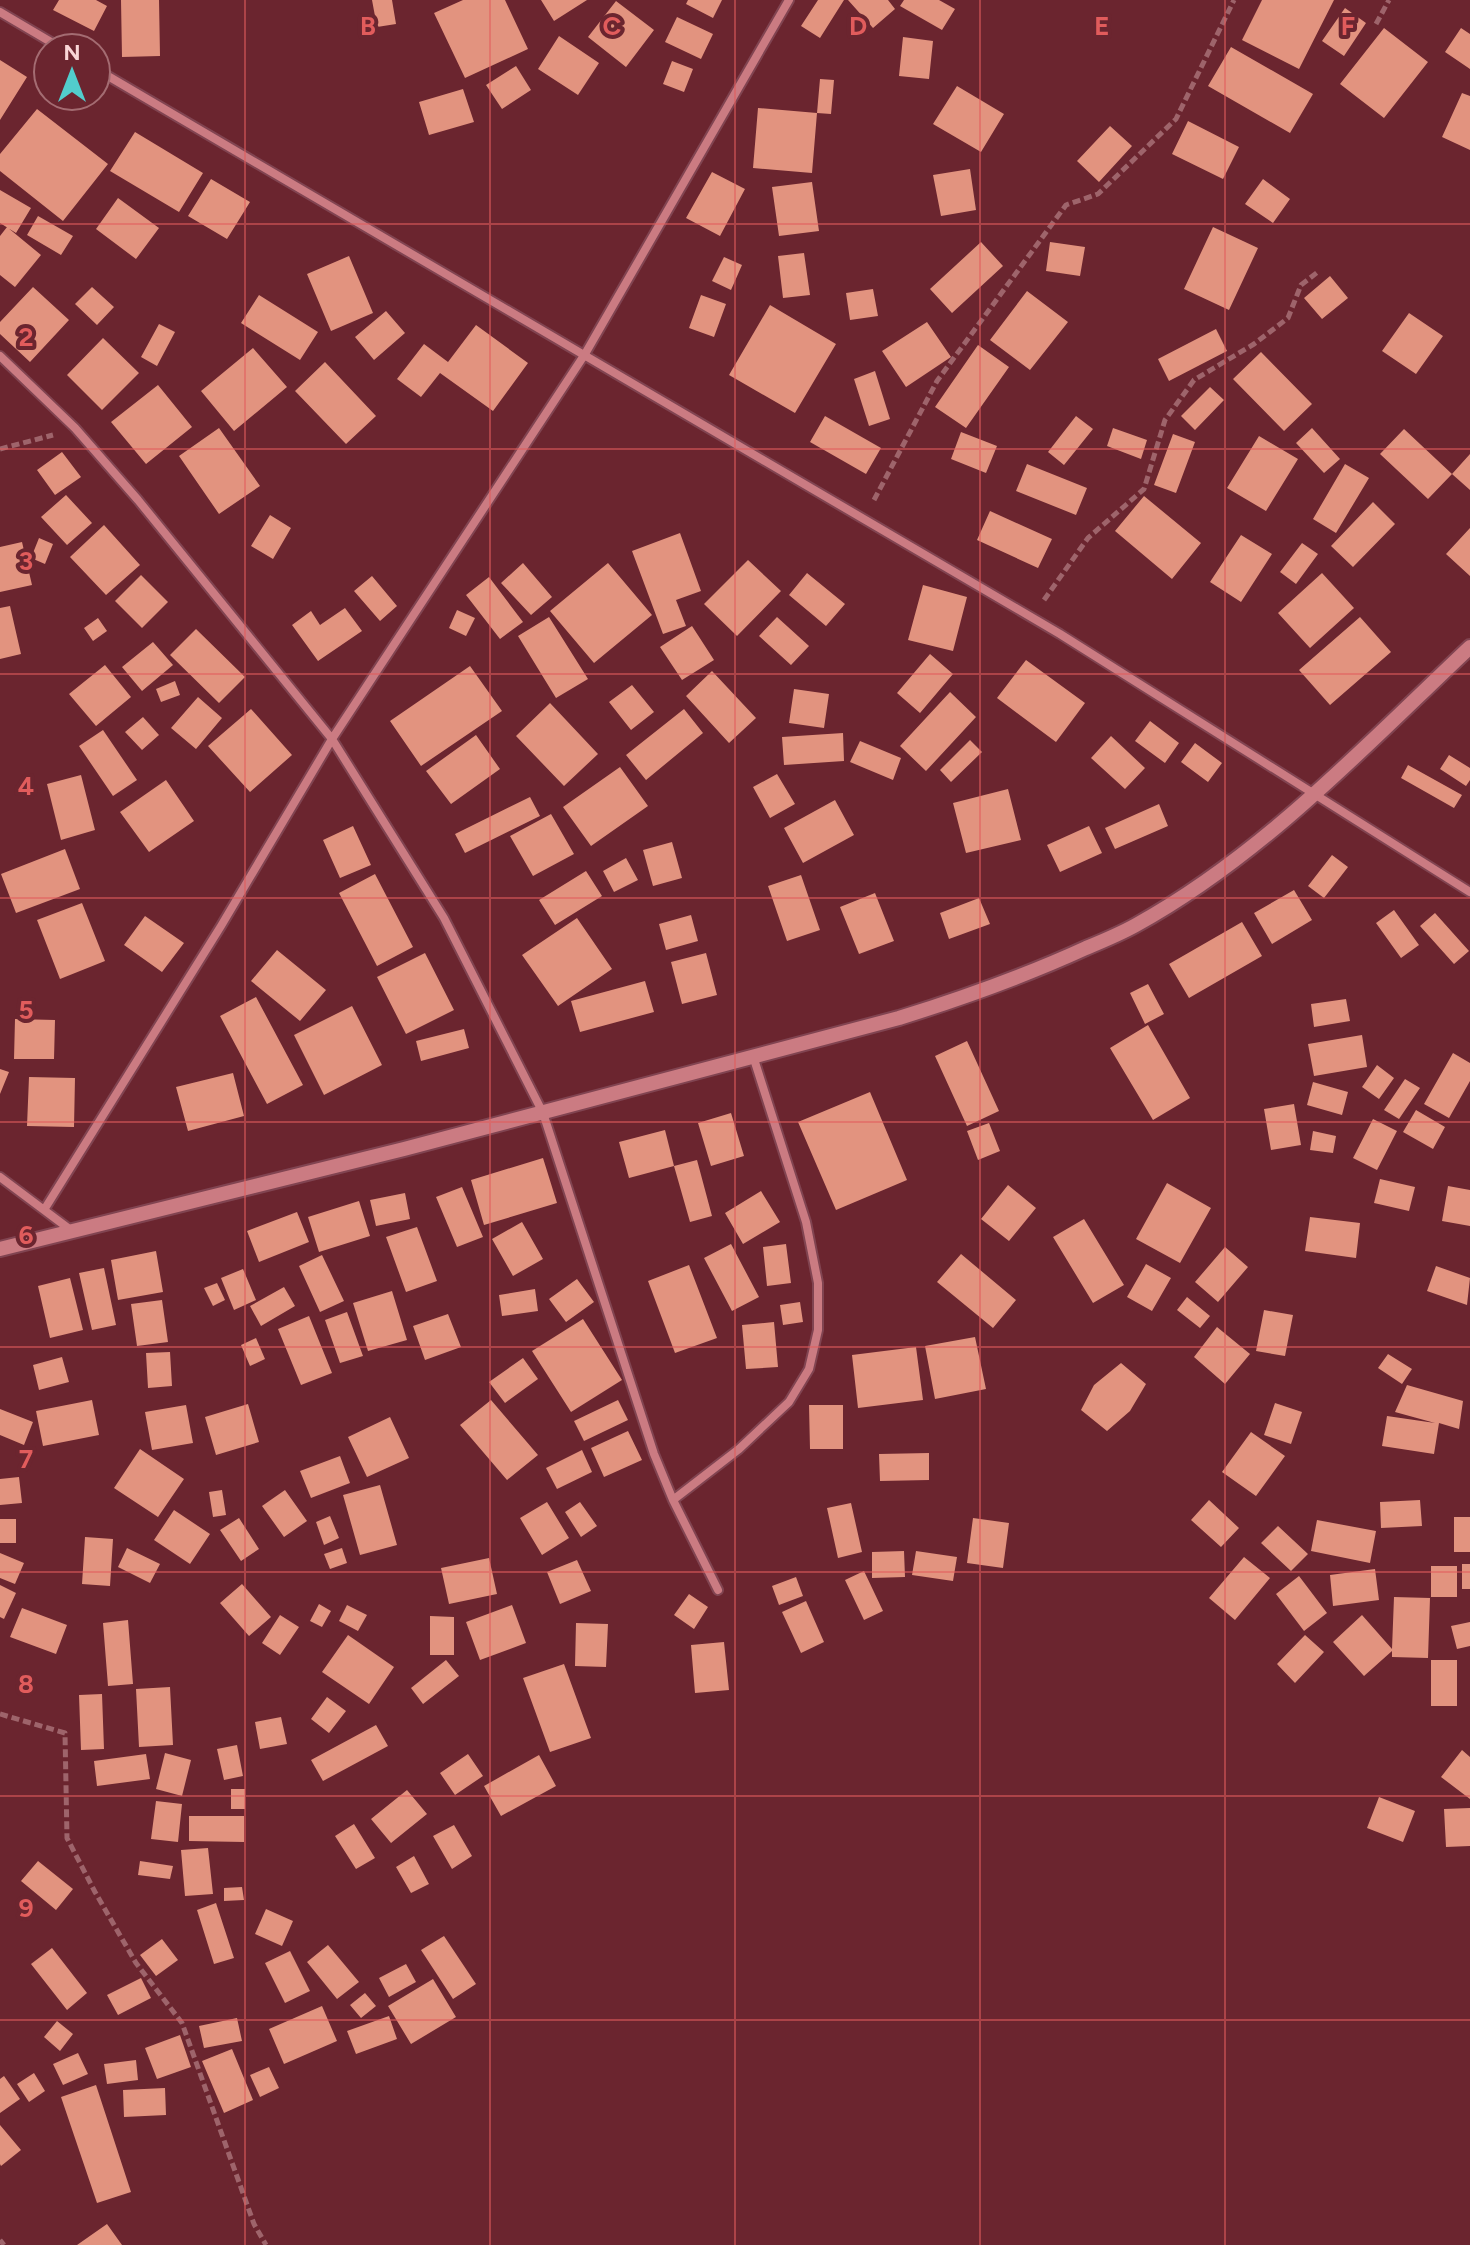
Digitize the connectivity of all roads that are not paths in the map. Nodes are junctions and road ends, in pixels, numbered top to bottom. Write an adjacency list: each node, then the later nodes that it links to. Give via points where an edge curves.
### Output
1 (789, 0): 5 (street)
2 (0, 12): 3 (street)
3 (34, 32)
4 (112, 78): 5 (street)
5 (585, 354): 8 (street); 9 (street, via 1032,617)
6 (0, 356): 8 (street, via 75,428 138,500)
7 (1470, 647): 9 (street)
8 (332, 739): 12 (street, via 444,918); 14 (street)
9 (1315, 793): 10 (street); 11 (street, via 1266,837 1135,926 971,996)
10 (1470, 892)
11 (753, 1055): 12 (street); 17 (street, via 806,1222 818,1283 818,1330 809,1369 789,1402)
12 (543, 1113): 15 (street); 17 (street)
13 (0, 1177): 14 (street)
14 (44, 1210): 15 (street)
15 (72, 1231): 16 (street)
16 (0, 1249)
17 (673, 1500): 18 (street)
18 (718, 1590)

